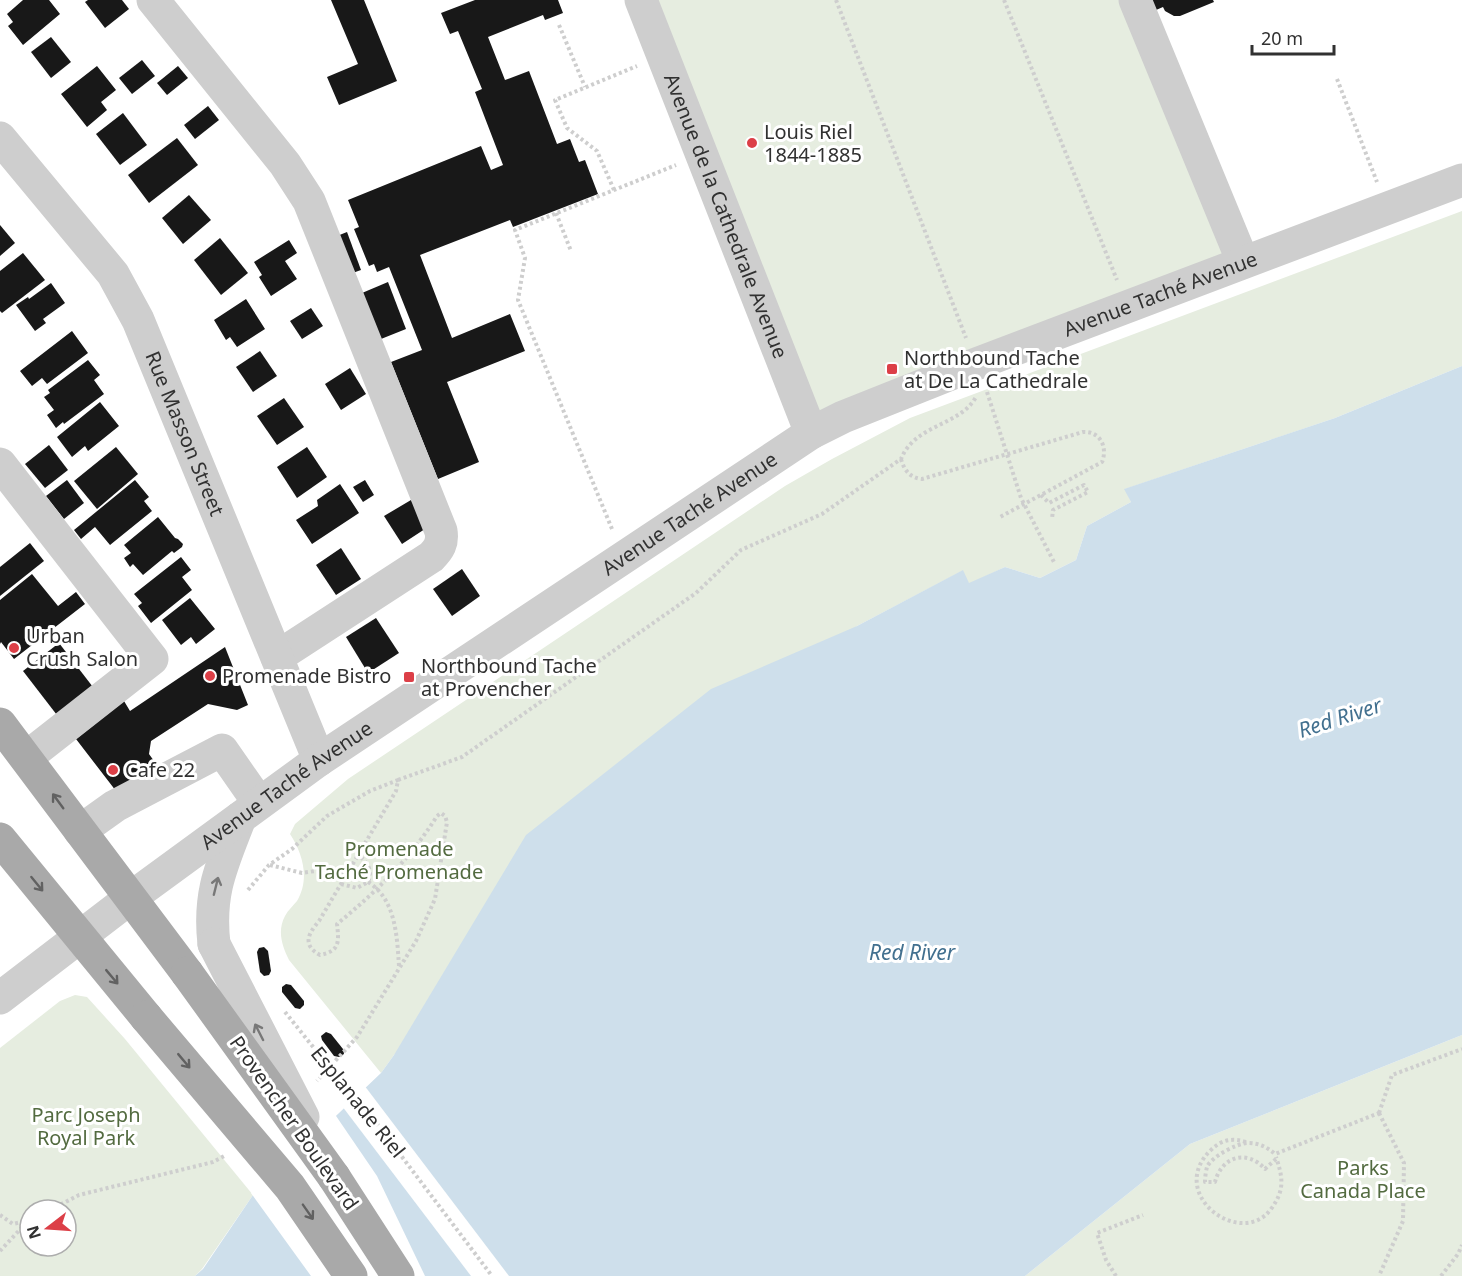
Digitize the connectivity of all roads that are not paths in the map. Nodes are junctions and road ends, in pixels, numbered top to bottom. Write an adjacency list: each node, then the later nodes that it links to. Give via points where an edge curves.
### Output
1 (153, 0): 9 (street, via 285,164 309,201 441,531 442,541 431,557)
2 (640, 0): 7 (street, Avenue de la Cathedrale Avenue)
3 (1135, 0): 6 (street)
4 (0, 138): 9 (street, Rue Masson Street, via 113,274 126,295)
5 (1462, 180): 6 (street, Avenue Taché Avenue)
6 (1243, 262): 7 (street, Avenue Taché Avenue, via 976,364)
7 (811, 433): 12 (street, Avenue Taché Avenue)
8 (0, 464): 11 (street, via 152,659)
9 (277, 657): 12 (street, Rue Masson Street)
10 (0, 724): 11 (main road, Provencher Boulevard)
11 (27, 757): 14 (main road, Provencher Boulevard, one-way to 11)
12 (319, 760): 13 (street, Avenue Taché Avenue)
13 (249, 811): 14 (street, via 222,750 115,806); 16 (street, Avenue Taché Avenue); 19 (street, one-way to 13, bridge, via 214,944 216,881)
14 (80, 831): 16 (main road, Provencher Boulevard)
15 (0, 839): 17 (main road, Provencher Boulevard, one-way to 17)
16 (129, 899): 17 (street, Avenue Taché Avenue); 19 (main road, Provencher Boulevard, bridge)
17 (79, 937): 18 (street, Avenue Taché Avenue); 20 (main road, Provencher Boulevard, one-way to 20, bridge, via 290,1187)
18 (0, 998)
19 (334, 1178): 21 (main road, Provencher Boulevard)
20 (351, 1276)
21 (398, 1276)

